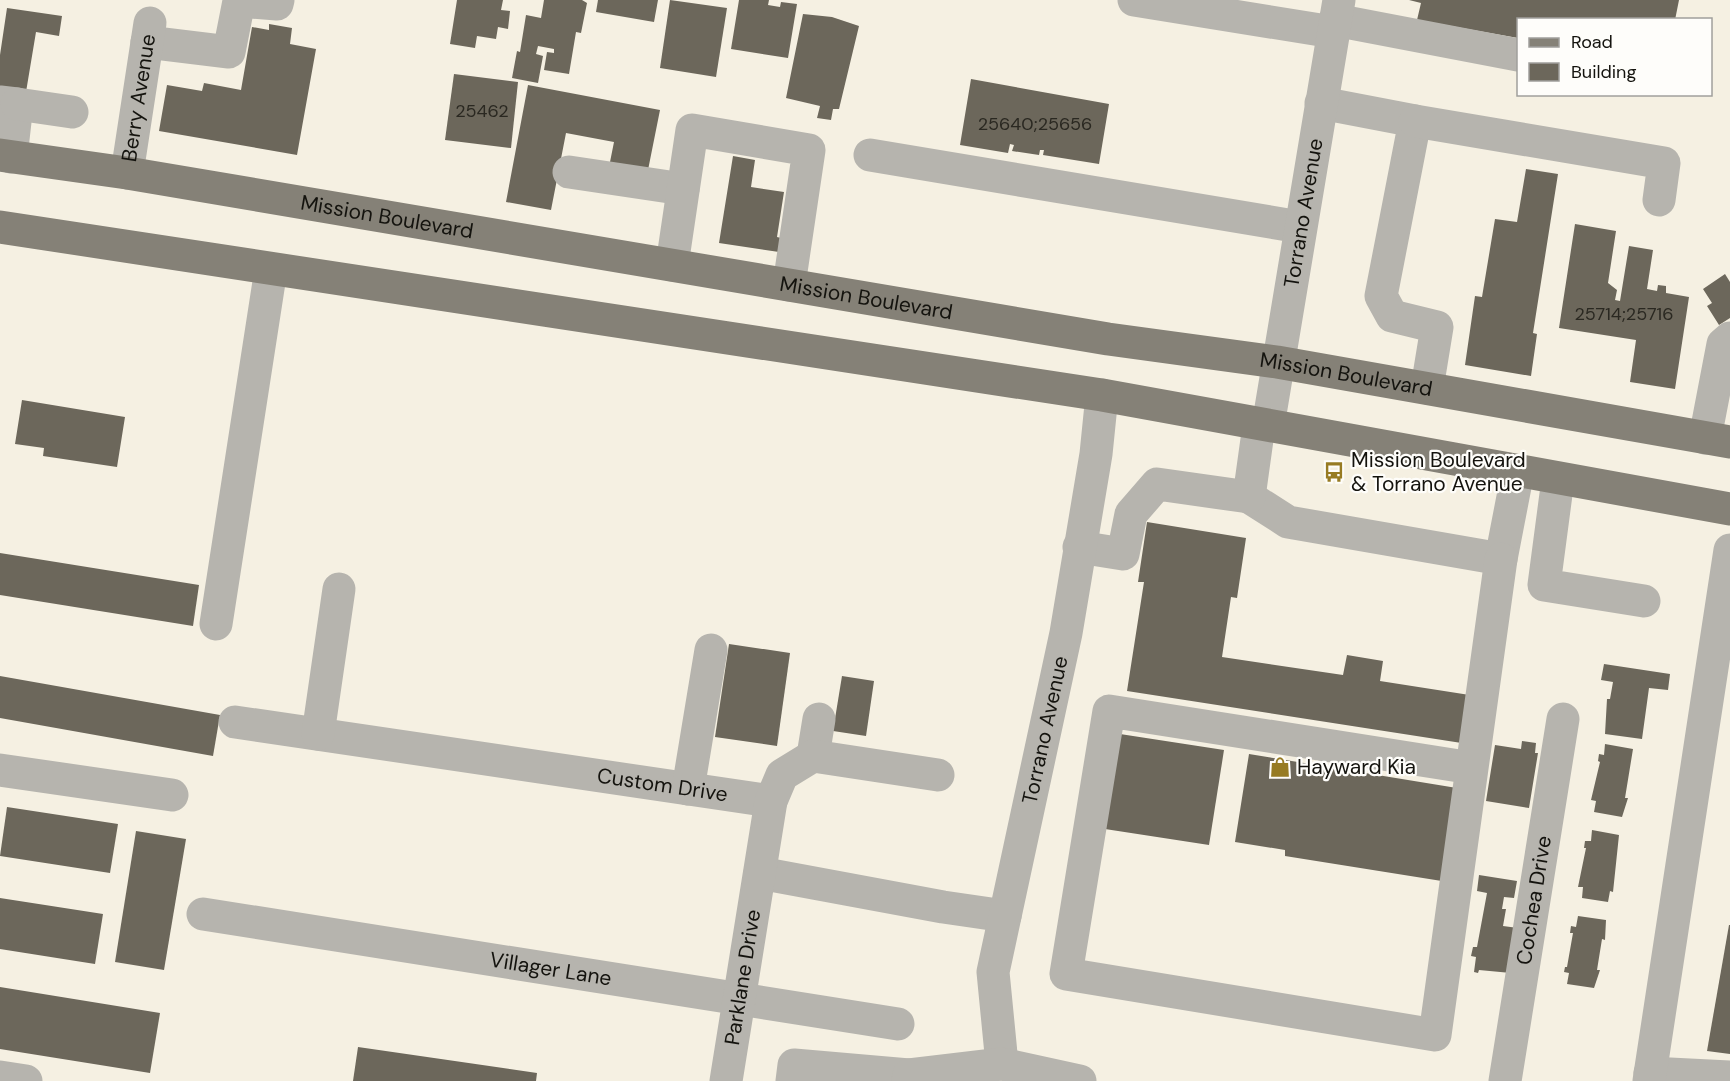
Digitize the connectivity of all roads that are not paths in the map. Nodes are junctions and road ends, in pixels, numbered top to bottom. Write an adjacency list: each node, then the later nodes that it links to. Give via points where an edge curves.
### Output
1 (278, 0): 12 (street, Berry Avenue, via 277,4 239,1 229,52 148,33)
2 (1134, 0): 3 (street)
3 (1336, 17): 4 (street); 6 (street, Torrano Avenue)
4 (1517, 55)
5 (9, 103): 7 (street); 10 (street)
6 (1321, 103): 8 (street); 16 (street, Torrano Avenue)
7 (72, 112)
8 (1414, 121): 14 (street, via 1664,164); 22 (street, via 1381,297 1392,316 1437,327)
9 (870, 155): 16 (street)
10 (6, 156): 12 (main road, Mission Boulevard)
11 (569, 172): 13 (street)
12 (127, 173): 17 (main road, Mission Boulevard)
13 (683, 189): 17 (street); 19 (street, via 692,130 809,150)
14 (1659, 200)
15 (0, 227): 18 (main road)
16 (1300, 227): 21 (street, Torrano Avenue)
17 (672, 265): 19 (main road, Mission Boulevard)
18 (271, 269): 23 (main road); 35 (street)
19 (789, 285): 21 (main road, Mission Boulevard, via 1108,339)
20 (1730, 338): 25 (street, via 1723,344)
21 (1277, 362): 22 (main road, Mission Boulevard); 24 (street, Torrano Avenue)
22 (1427, 388): 25 (main road, Mission Boulevard)
23 (1102, 395): 24 (main road); 30 (street, Torrano Avenue)
24 (1264, 425): 26 (main road); 28 (street, Torrano Avenue)
25 (1718, 440)
26 (1518, 471): 27 (main road); 32 (street)
27 (1558, 478): 29 (main road); 34 (street, via 1544,585)
28 (1249, 497): 30 (street, via 1157,484 1131,514 1123,554); 32 (street, via 1288,522)
29 (1730, 509)
30 (1079, 547): 50 (street, Torrano Avenue, via 1066,633)
31 (1730, 550): 55 (street)
32 (1502, 558): 42 (street)
33 (339, 589): 40 (street)
34 (1644, 602)
35 (216, 624)
36 (711, 650): 45 (street)
37 (819, 719): 41 (street)
38 (1563, 719): 62 (street, Cochea Drive)
39 (235, 722): 40 (street, Custom Drive)
40 (318, 734): 45 (street, Custom Drive)
41 (813, 756): 44 (street); 47 (street, via 782,774)
42 (1472, 768): 42 (street, via 1434,1035 1066,974 1109,711)
43 (0, 770): 46 (street)
44 (938, 775)
45 (688, 789): 47 (street, Custom Drive)
46 (172, 795)
47 (771, 801): 48 (street)
48 (760, 873): 50 (street); 51 (street, Parklane Drive)
49 (203, 914): 51 (street, Villager Lane)
50 (1005, 916): 53 (street, Torrano Avenue, via 993,972)
51 (740, 997): 52 (street, Villager Lane); 59 (street, Parklane Drive)
52 (898, 1024)
53 (1021, 1072): 57 (street); 61 (street)
54 (0, 1077): 58 (street)
55 (1649, 1077): 56 (street)
56 (1730, 1077)
57 (908, 1078): 60 (street, via 795,1065)
58 (26, 1081)
59 (726, 1081)
60 (792, 1081)
61 (1080, 1081)
62 (1505, 1081)

